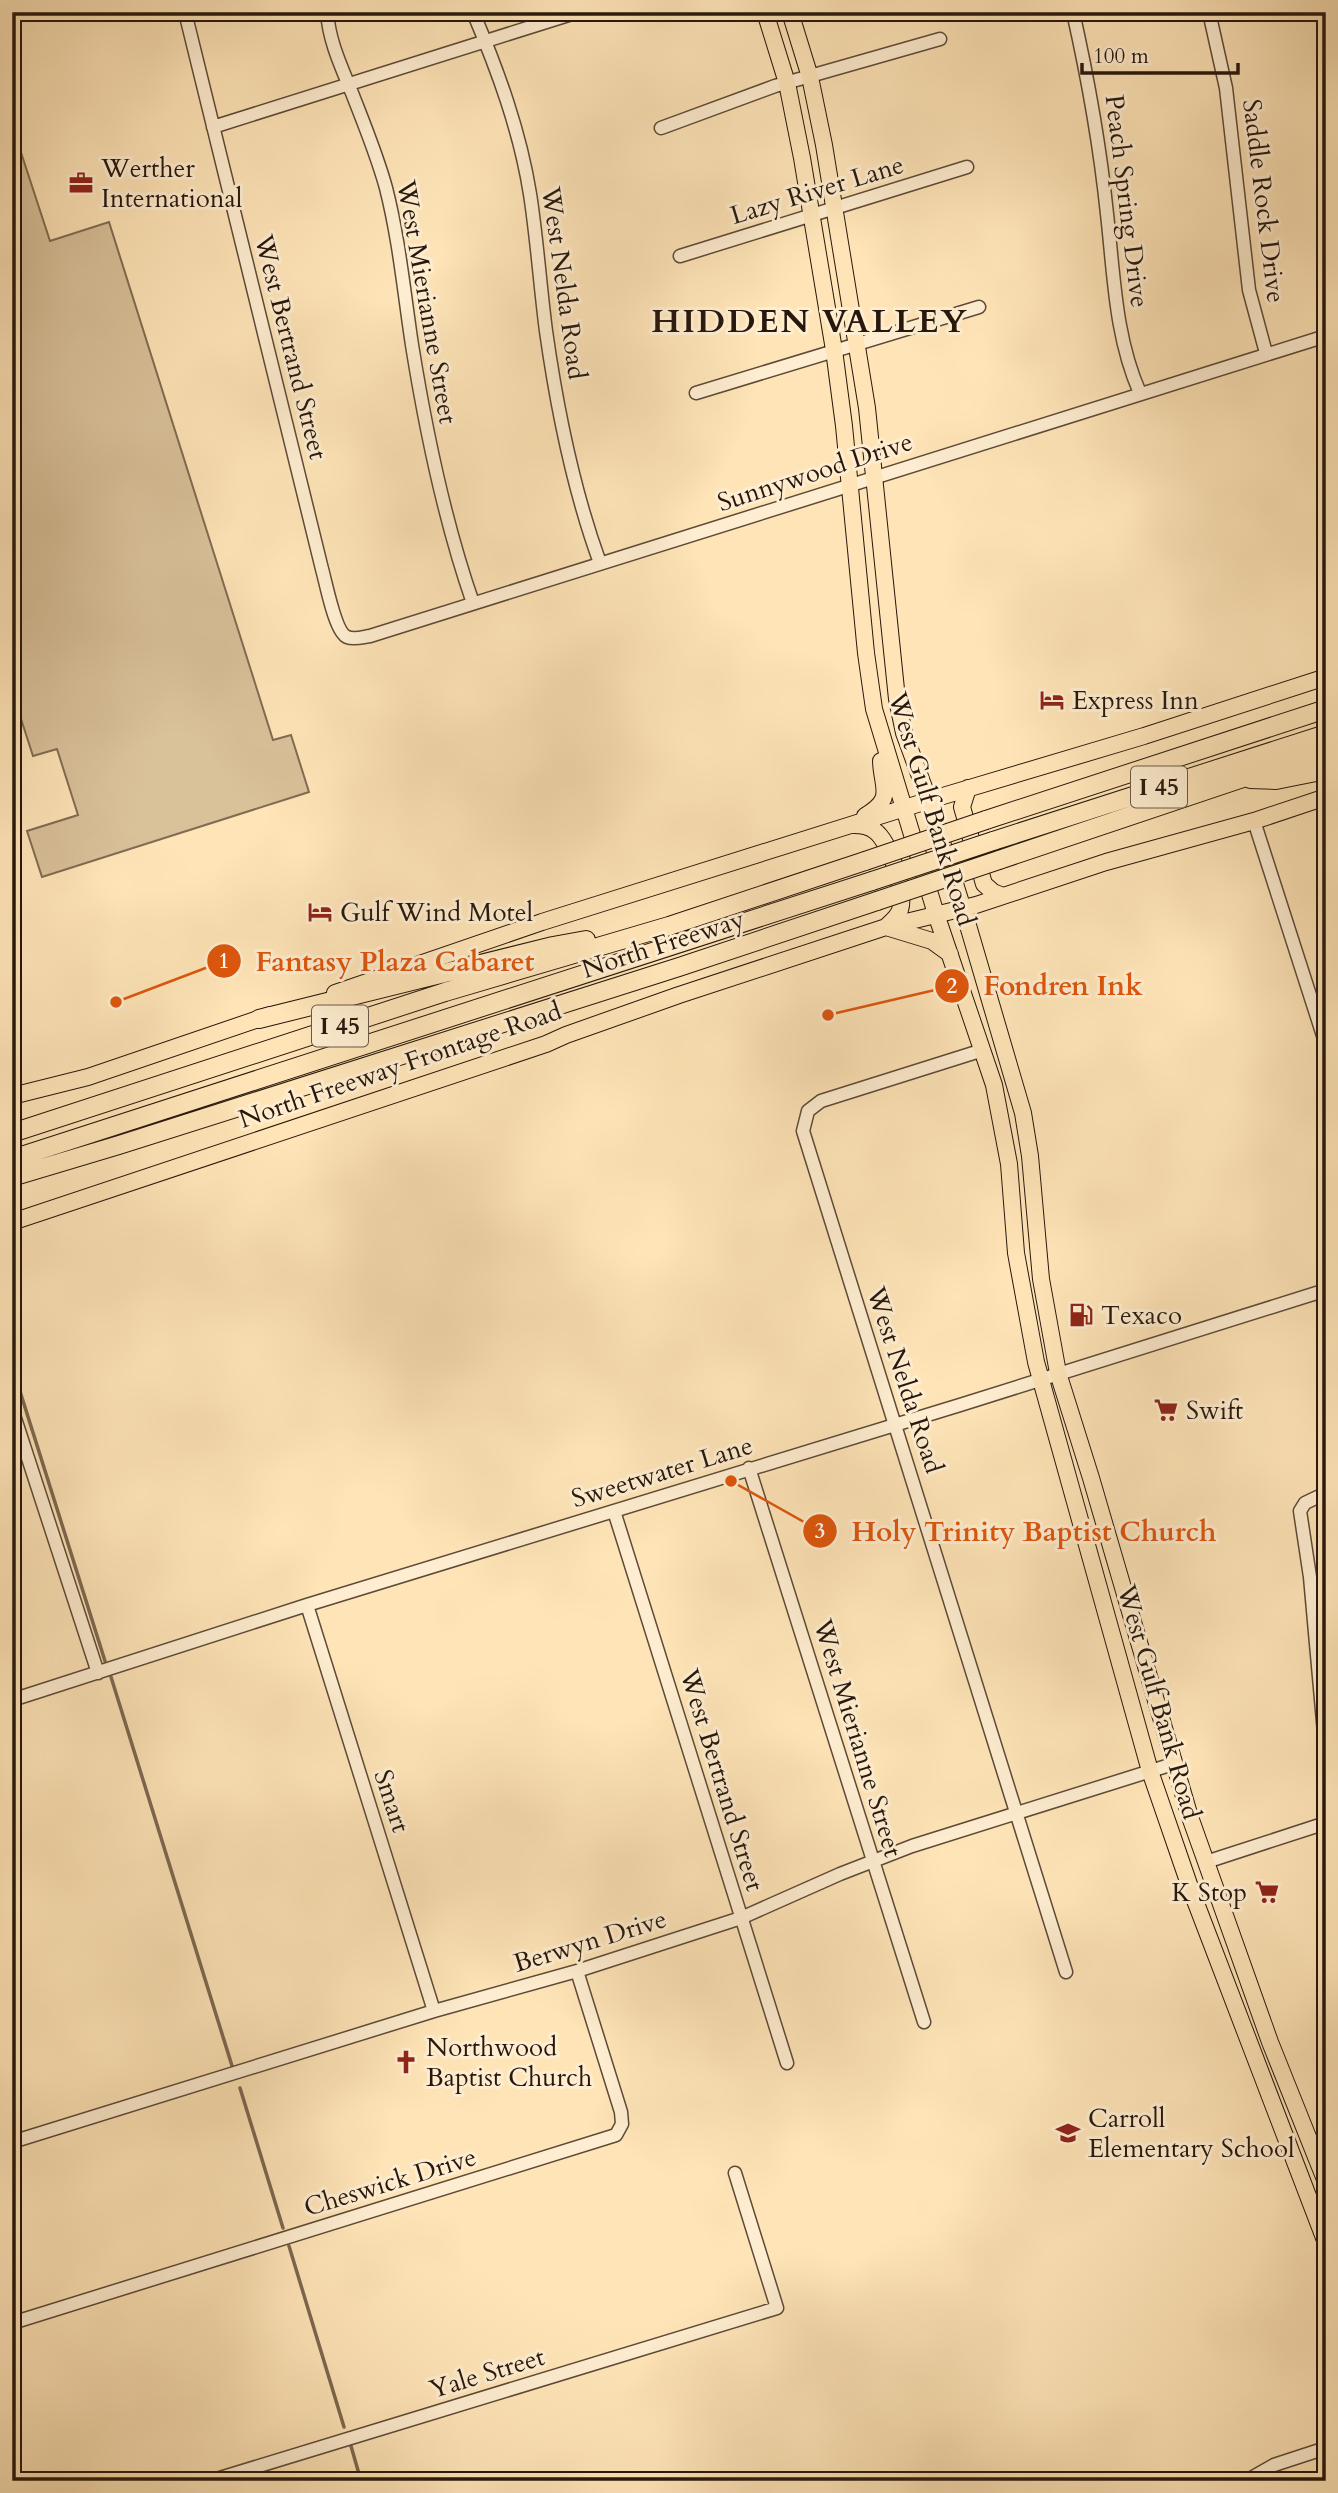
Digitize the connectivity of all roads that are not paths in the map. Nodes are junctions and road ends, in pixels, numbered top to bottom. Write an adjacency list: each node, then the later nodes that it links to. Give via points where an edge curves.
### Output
1 (185, 12): 14 (street, West Bertrand Street)
2 (327, 12): 13 (street, West Mierianne Street, via 328,29)
3 (473, 12): 10 (street, West Nelda Road)
4 (578, 12): 10 (street)
5 (765, 12): 12 (main road, West Gulf Bank Road)
6 (790, 12): 11 (main road, West Gulf Bank Road)
7 (1073, 12): 26 (street, Peach Spring Drive, via 1098,141 1118,321)
8 (1209, 12): 24 (street, Saddle Rock Drive, via 1226,88 1249,290)
9 (940, 39): 11 (street)
10 (486, 42): 13 (street); 29 (street, West Nelda Road, via 521,150 562,423)
11 (810, 76): 12 (street); 17 (main road, West Gulf Bank Road)
12 (787, 83): 15 (street); 18 (main road, West Gulf Bank Road)
13 (349, 85): 14 (street); 30 (street, West Mierianne Street, via 385,186 399,246 423,409)
14 (213, 127): 31 (street, West Bertrand Street)
15 (661, 128)
16 (967, 167): 17 (street, Lazy River Lane)
17 (834, 208): 18 (street, Lazy River Lane); 22 (main road, West Gulf Bank Road)
18 (811, 215): 19 (street, Lazy River Lane); 23 (main road, West Gulf Bank Road)
19 (680, 256)
20 (979, 307): 22 (street)
21 (1326, 335): 24 (street, Sunnywood Drive)
22 (856, 343): 23 (street); 27 (main road, West Gulf Bank Road)
23 (834, 350): 25 (street); 28 (main road, West Gulf Bank Road)
24 (1266, 353): 26 (street, Sunnywood Drive)
25 (696, 393)
26 (1140, 393): 27 (street, Sunnywood Drive)
27 (873, 477): 28 (street, Sunnywood Drive); 32 (main road, West Gulf Bank Road)
28 (849, 484): 29 (street, Sunnywood Drive); 33 (main road, West Gulf Bank Road)
29 (600, 563): 30 (street, Sunnywood Drive)
30 (473, 603): 31 (street, Sunnywood Drive, via 358,639 346,637 339,629)
31 (334, 610)
32 (891, 649): 33 (main road); 45 (main road, West Gulf Bank Road, via 904,733)
33 (866, 653): 38 (main road, West Gulf Bank Road)
34 (1326, 677): 43 (main road)
35 (1326, 696): 40 (highway)
36 (1326, 709): 40 (highway, North Freeway / I 45)
37 (1326, 734): 61 (highway, North Freeway / I 45, bridge, via 872,881)
38 (884, 744): 46 (main road, West Gulf Bank Road); 48 (main road, via 880,764 885,798 876,810)
39 (1326, 750): 42 (highway, North Freeway / I 45)
40 (1181, 756): 52 (highway, North Freeway / I 45, bridge)
41 (1326, 770): 42 (highway, via 1276,780)
42 (1236, 779): 61 (highway, North Freeway / I 45, bridge, via 679,967 186,1124)
43 (968, 788): 45 (main road); 49 (main road, via 962,807 984,884)
44 (1326, 797): 47 (main road, North Freeway Frontage Road)
45 (929, 801): 46 (main road); 50 (main road, West Gulf Bank Road)
46 (905, 808): 48 (main road); 51 (main road, West Gulf Bank Road)
47 (1254, 821): 49 (main road, North Freeway Frontage Road); 57 (street)
48 (851, 825): 53 (main road, via 875,831 893,860 900,910); 56 (main road, via 542,922)
49 (1003, 896): 50 (main road, North Freeway Frontage Road)
50 (962, 908): 51 (main road, North Freeway Frontage Road); 54 (main road, West Gulf Bank Road)
51 (936, 914): 53 (main road, North Freeway Frontage Road); 55 (main road, West Gulf Bank Road)
52 (669, 926): 56 (highway, via 553,946); 60 (highway, North Freeway / I 45, via 445,992)
53 (886, 927): 55 (main road, via 932,941); 62 (main road, North Freeway Frontage Road)
54 (976, 958): 55 (main road); 64 (main road, West Gulf Bank Road, via 1023,1113 1040,1269)
55 (952, 959): 58 (main road, West Gulf Bank Road)
56 (259, 1019): 59 (main road, via 88,1077)
57 (1326, 1045)
58 (983, 1050): 65 (main road, West Gulf Bank Road, via 1003,1126 1016,1252); 67 (street, West Nelda Road, via 821,1101 808,1111 803,1131)
59 (12, 1096)
60 (12, 1133)
61 (14, 1172)
62 (12, 1222)
63 (1326, 1290): 64 (street, Sweetwater Lane)
64 (1058, 1374): 65 (street, Sweetwater Lane); 75 (main road, West Gulf Bank Road)
65 (1041, 1379): 67 (street, Sweetwater Lane); 76 (main road, West Gulf Bank Road)
66 (12, 1409): 72 (street)
67 (896, 1425): 68 (street, Sweetwater Lane); 77 (street, West Nelda Road)
68 (750, 1468): 70 (street, Sweetwater Lane); 79 (street, West Mierianne Street)
69 (1326, 1493): 74 (street, via 1305,1503 1300,1511)
70 (614, 1511): 71 (street, Sweetwater Lane); 81 (street, West Bertrand Street)
71 (307, 1605): 72 (street, Sweetwater Lane); 84 (street, Smart)
72 (97, 1673): 73 (street, Sweetwater Lane)
73 (12, 1700)
74 (1326, 1755)
75 (1173, 1764): 76 (street, Berwyn Drive); 80 (main road, West Gulf Bank Road)
76 (1150, 1771): 77 (street, Berwyn Drive); 90 (main road, West Gulf Bank Road)
77 (1017, 1812): 79 (street, Berwyn Drive); 83 (street, West Nelda Road)
78 (1326, 1824): 80 (street)
79 (873, 1861): 81 (street, Berwyn Drive); 85 (street, West Mierianne Street)
80 (1206, 1862): 89 (main road, West Gulf Bank Road)
81 (741, 1918): 82 (street, Berwyn Drive); 86 (street, West Bertrand Street)
82 (577, 1971): 84 (street, Berwyn Drive); 91 (street, Cheswick Drive, via 621,2112 622,2124 616,2135)
83 (1066, 1972)
84 (433, 2011): 87 (street, Berwyn Drive)
85 (924, 2022)
86 (787, 2063)
87 (12, 2143)
88 (735, 2173): 93 (street, Yale Street, via 777,2308)
89 (1326, 2182)
90 (1326, 2243)
91 (12, 2323)
92 (1326, 2448): 94 (street, via 1274,2465)
93 (211, 2481)
94 (1246, 2481)

